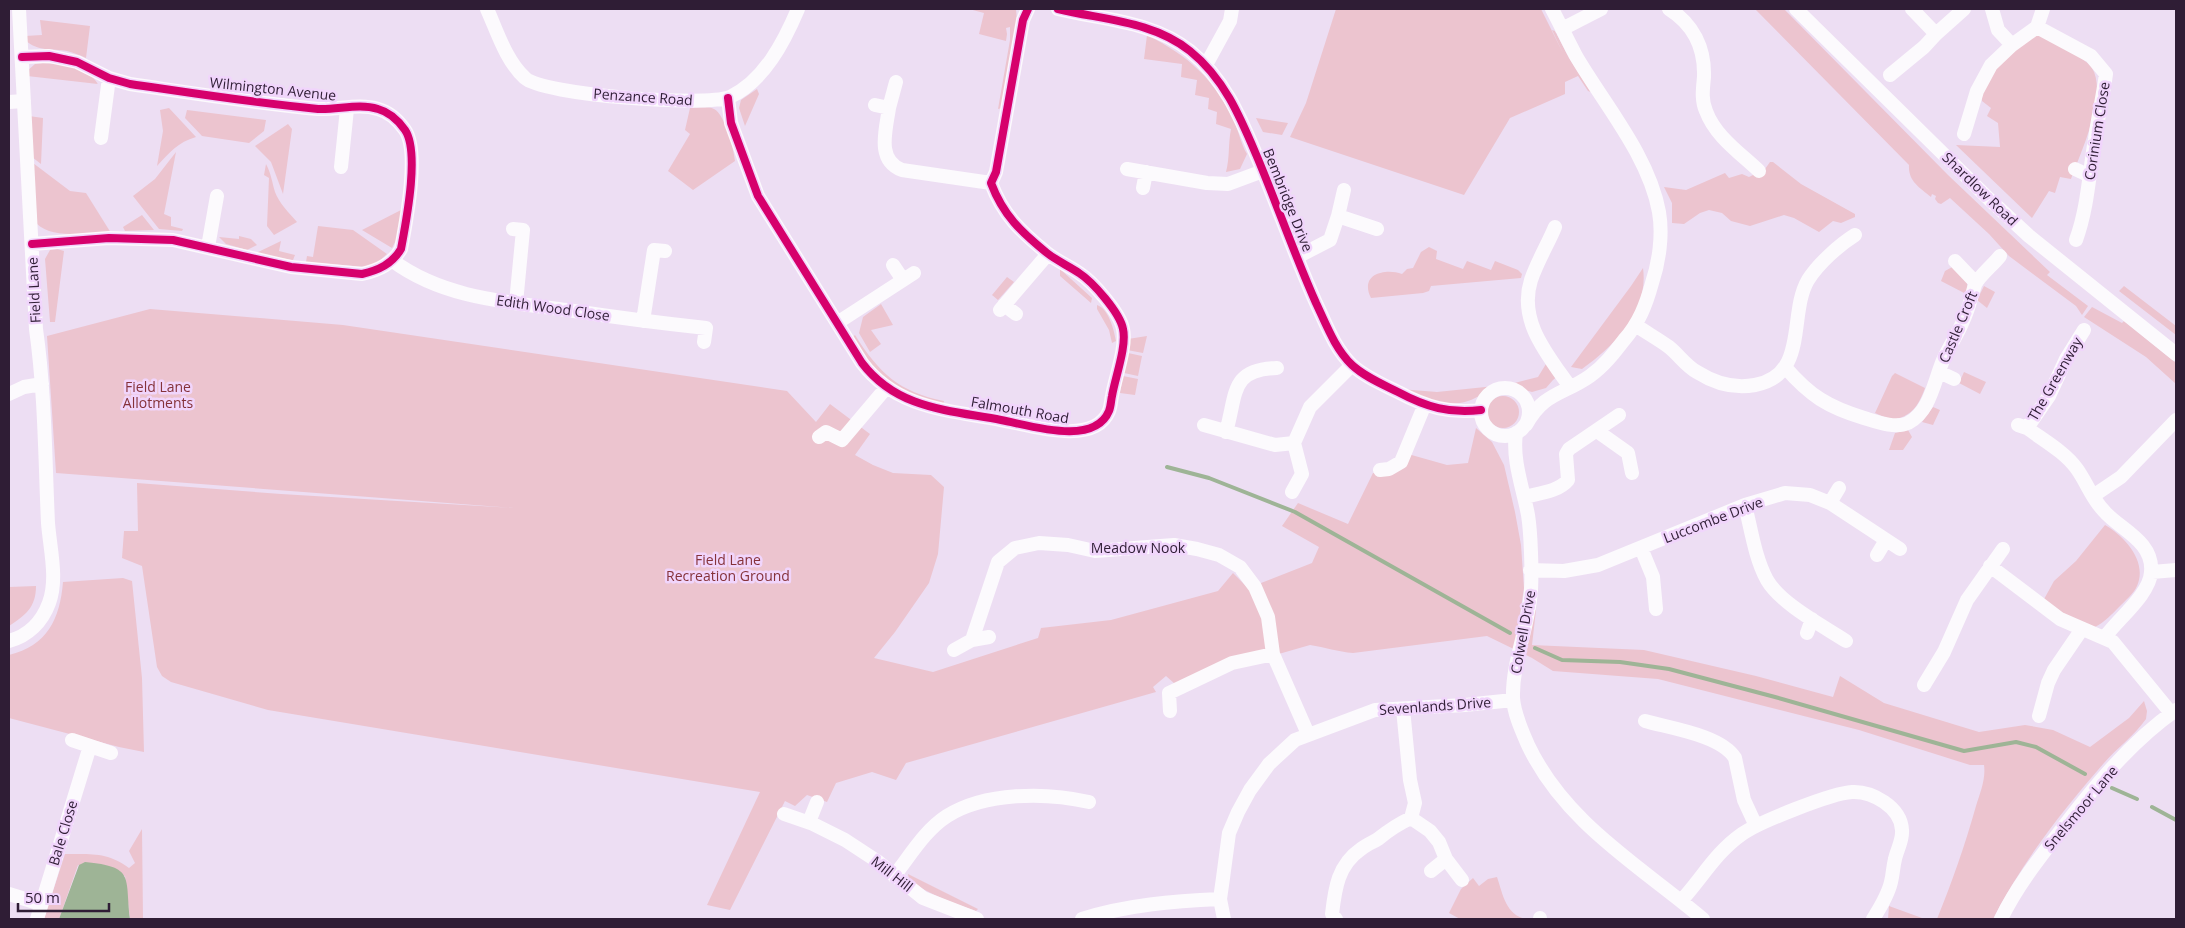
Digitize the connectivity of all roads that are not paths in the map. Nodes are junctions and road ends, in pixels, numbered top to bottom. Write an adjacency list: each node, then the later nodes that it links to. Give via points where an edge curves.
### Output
1 (19, 9): 19 (street, Field Lane)
2 (798, 9): 24 (street, Penzance Road, via 762,72)
3 (1028, 9): 37 (street, via 1023,20 996,172)
4 (1058, 9): 20 (street, Bembridge Drive, via 1128,22 1162,33 1190,50)
5 (1232, 9): 20 (street, via 1230,21)
6 (1552, 9): 16 (street)
7 (1601, 9): 16 (street)
8 (1669, 9): 33 (street, via 1685,22 1699,44 1704,67 1703,103 1710,120 1737,159)
9 (1796, 9): 64 (street, Shardlow Road, via 2016,224)
10 (1912, 9): 17 (street)
11 (1964, 9): 17 (street)
12 (1992, 9): 18 (street, via 1998,30)
13 (2043, 9): 15 (street)
14 (490, 10): 24 (street, Penzance Road, via 513,64 526,80 539,86 681,102)
15 (2037, 27): 18 (street); 36 (street, Corinium Close, via 2091,56 2106,74)
16 (1562, 29): 61 (street, via 1635,150 1659,213 1660,242 1655,274)
17 (1936, 34): 21 (street)
18 (2012, 45): 28 (street, via 1991,65 1977,91)
19 (22, 57): 22 (street, Wilmington Avenue, via 49,56 77,62); 25 (street, Field Lane)
20 (1206, 65): 34 (street, Bembridge Drive, via 1240,116)
21 (1890, 75)
22 (109, 78): 27 (street, Wilmington Avenue, via 130,84 312,108); 29 (street)
23 (896, 82): 37 (street, via 882,107 885,156 892,165 902,170)
24 (728, 98): 60 (street, Falmouth Road, via 731,123 758,196)
25 (24, 101): 26 (street); 47 (street, Field Lane)
26 (9, 102)
27 (347, 109): 30 (street); 53 (street, Wilmington Avenue, via 370,107 391,115 406,131 411,142 413,154 404,235 401,249)
28 (1964, 134)
29 (101, 138)
30 (341, 167)
31 (1127, 169): 35 (street)
32 (2075, 169): 36 (street)
33 (1759, 170)
34 (1263, 171): 35 (street, via 1228,184); 52 (street, Bembridge Drive)
35 (1146, 172): 38 (street)
36 (2090, 176): 46 (street, Corinium Close, via 2084,218)
37 (991, 183): 50 (street, Falmouth Road, via 999,204)
38 (1143, 188)
39 (1344, 190): 41 (street)
40 (217, 196): 48 (street)
41 (1338, 216): 44 (street); 52 (street, via 1330,240)
42 (1554, 227): 71 (street, via 1532,279 1526,305 1538,342)
43 (513, 229): 57 (street, via 523,230)
44 (1376, 229)
45 (1855, 235): 66 (street, via 1838,246 1809,279 1800,301 1796,335)
46 (2076, 240)
47 (32, 244): 48 (street, via 109,238 173,240); 70 (street, Field Lane)
48 (208, 247): 53 (street, via 291,267 362,274 373,272)
49 (665, 251): 59 (street, via 654,250)
50 (1048, 254): 58 (street, via 1002,307); 72 (street, Falmouth Road, via 1081,274 1102,295 1124,329 1109,411 1102,420 1088,428 1070,432 925,406)
51 (2000, 256): 56 (street, Castle Croft)
52 (1297, 257): 65 (street, Bembridge Drive, via 1329,331)
53 (393, 260): 57 (street, Edith Wood Close, via 417,276 448,289)
54 (1955, 261): 56 (street, Castle Croft)
55 (893, 265): 60 (street, via 908,276)
56 (1976, 282): 68 (street, Castle Croft, via 1968,309)
57 (516, 303): 59 (street, Edith Wood Close)
58 (1016, 314)
59 (643, 321): 63 (street, Edith Wood Close, via 706,328)
60 (837, 323): 72 (street, Falmouth Road, via 862,363)
61 (1637, 326): 66 (street, via 1670,348 1696,372 1738,388 1775,378); 71 (street, via 1599,368)
62 (2084, 331): 90 (street, The Greenway, via 2066,359 2049,396 2022,427 2072,463)
63 (704, 342)
64 (2176, 354)
65 (1352, 365): 76 (street, Bembridge Drive, via 1377,382); 85 (street, via 1310,407)
66 (1785, 367): 68 (street, Castle Croft, via 1819,400 1848,413 1897,426 1921,414)
67 (1277, 368): 83 (street, via 1258,369 1241,378)
68 (1939, 372): 69 (street, Castle Croft)
69 (1954, 379)
70 (42, 384): 73 (street); 110 (street, Field Lane, via 52,571 49,602 35,627)
71 (1570, 386): 74 (street)
72 (886, 388): 84 (street, via 842,440 826,432)
73 (9, 394)
74 (1555, 394): 75 (street); 81 (street, via 1534,409)
75 (1524, 396): 77 (street, via 1513,389 1499,389 1486,398); 81 (street, Colwell Drive, via 1529,415)
76 (1425, 404): 77 (street, Bembridge Drive, via 1460,412); 86 (street, via 1401,462)
77 (1481, 410): 81 (street, via 1482,419 1490,430)
78 (1619, 415): 82 (street)
79 (2176, 420): 90 (street, via 2121,477)
80 (1204, 426): 83 (street)
81 (1515, 431): 91 (street, Colwell Drive, via 1514,449)
82 (1597, 431): 87 (street, via 1628,453); 91 (street, via 1566,454 1568,480 1564,485)
83 (1226, 432): 85 (street, via 1274,446)
84 (819, 437)
85 (1294, 443): 89 (street, via 1302,474)
86 (1380, 470)
87 (1632, 473)
88 (1839, 488): 92 (street)
89 (1292, 492)
90 (2093, 496): 102 (street, The Greenway, via 2106,514 2136,537 2148,555)
91 (1524, 497): 100 (street, Colwell Drive)
92 (1830, 503): 93 (street, Luccombe Drive, via 1810,495 1785,492); 94 (street, Luccombe Drive)
93 (1744, 505): 95 (street, Luccombe Drive); 104 (street, via 1768,581 1776,592)
94 (1886, 540): 97 (street, Luccombe Drive); 98 (street)
95 (1642, 548): 100 (street, Luccombe Drive, via 1598,565 1564,571); 103 (street, via 1653,577)
96 (2003, 549): 99 (street)
97 (1900, 550)
98 (1877, 555)
99 (1990, 566): 105 (street, via 2060,619); 114 (street, via 1967,600 1944,652)
100 (1530, 570): 115 (street, Colwell Drive, via 1531,591 1515,668)
101 (2176, 570): 102 (street)
102 (2152, 572): 108 (street, via 2142,594)
103 (1656, 609)
104 (1812, 619): 106 (street); 111 (street)
105 (2082, 629): 108 (street); 119 (street, via 2054,670)
106 (1807, 633)
107 (989, 637): 109 (street)
108 (2105, 637): 118 (street, via 2122,651)
109 (972, 640): 112 (street); 113 (street, Meadow Nook, via 998,562 1016,548 1039,543 1110,551 1174,545 1219,555 1240,567 1255,587 1268,617)
110 (9, 641)
111 (1846, 641)
112 (954, 650)
113 (1273, 654): 117 (street, via 1232,663 1167,689); 121 (street, Meadow Nook)
114 (1924, 685)
115 (1513, 700): 116 (street, Sevenlands Drive); 137 (street, Colwell Drive, via 1522,731 1540,770 1570,810)
116 (1403, 708): 121 (street, Sevenlands Drive, via 1375,710); 128 (street, via 1415,803)
117 (1170, 711)
118 (2174, 711): 147 (street, Snelsmoor Lane, via 2129,750 2090,792 2031,870)
119 (2039, 716)
120 (1645, 721): 130 (street, via 1711,740 1731,752 1744,800)
121 (1308, 734): 136 (street, Sevenlands Drive, via 1295,740 1269,764 1238,812 1230,833)
122 (72, 740): 123 (street)
123 (90, 746): 124 (street); 138 (street, Bale Close)
124 (111, 753)
125 (817, 802): 129 (street)
126 (1089, 802): 133 (street, via 1069,797 1015,796 963,808 946,816 929,831)
127 (784, 814): 129 (street, Mill Hill)
128 (1411, 818): 131 (street, via 1430,830); 144 (street, via 1392,826 1360,849 1344,866 1336,882 1332,914)
129 (809, 822): 133 (street, Mill Hill, via 845,840)
130 (1756, 826): 137 (street, via 1726,846 1710,862); 146 (street, via 1836,794 1861,793 1889,805 1897,814 1902,830 1889,888)
131 (1446, 859): 132 (street); 134 (street)
132 (1431, 871)
133 (894, 876): 141 (street, Mill Hill, via 923,898)
134 (1462, 880)
135 (9, 894): 138 (street)
136 (1220, 899): 139 (street, via 1186,900); 143 (street, Sevenlands Drive)
137 (1682, 901): 145 (street, Colwell Drive)
138 (41, 904): 140 (street, Bale Close)
139 (1105, 916): 142 (street)
140 (37, 919)
141 (977, 919)
142 (1082, 919)
143 (1224, 919)
144 (1336, 919)
145 (1703, 919)
146 (1873, 919)
147 (2001, 919)

